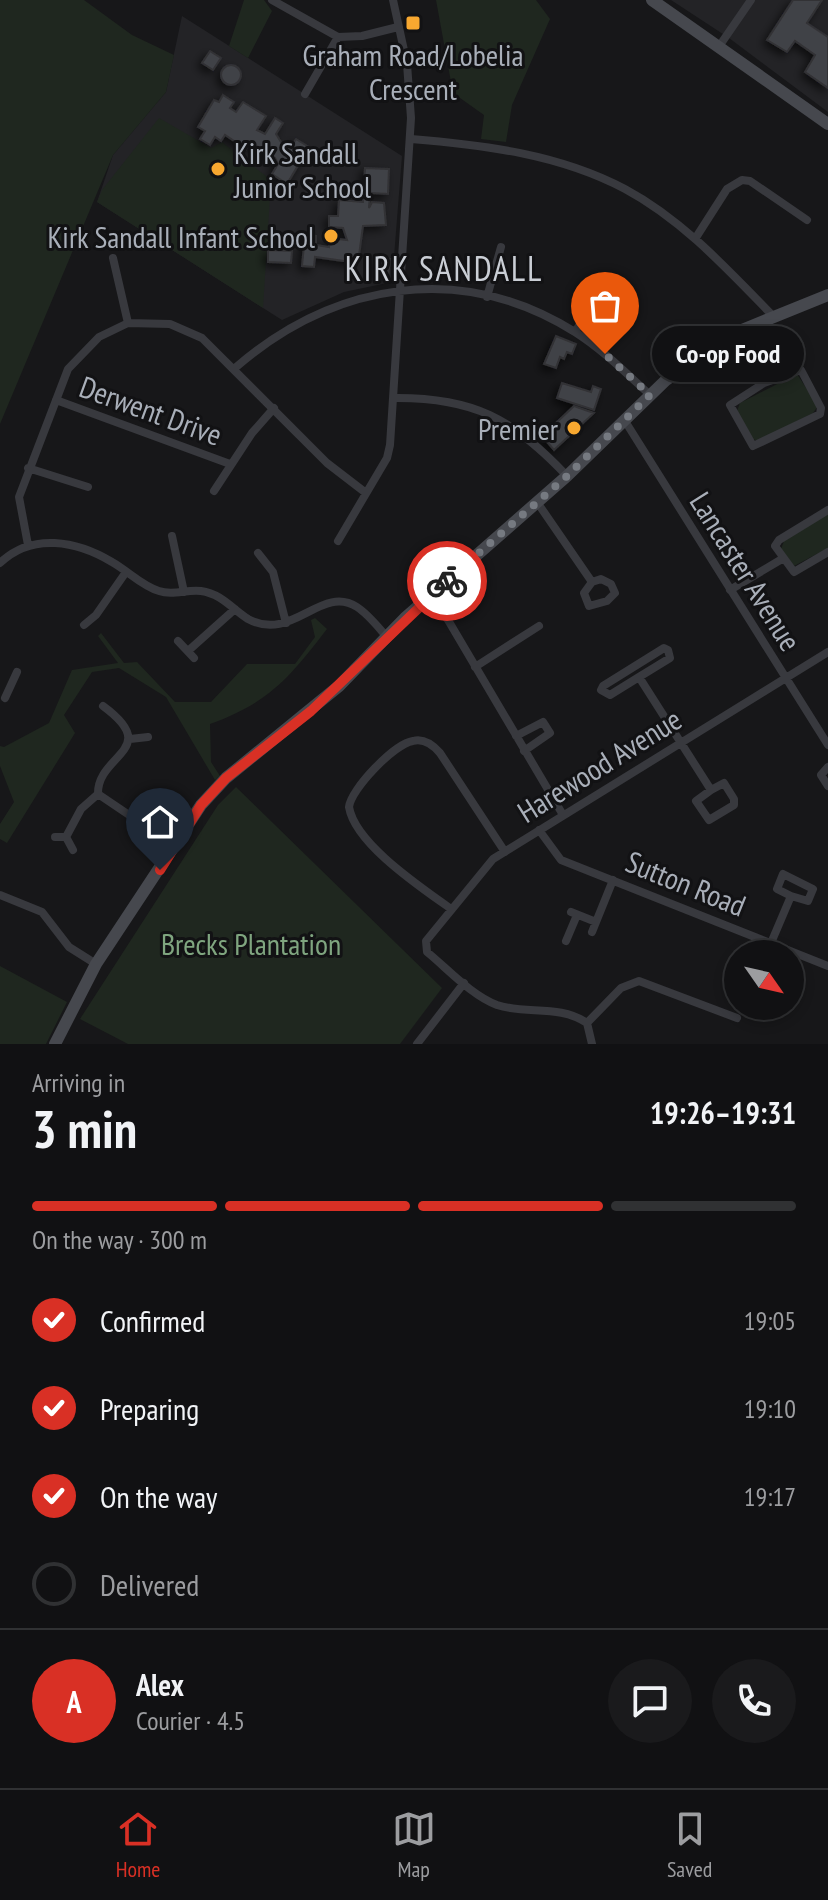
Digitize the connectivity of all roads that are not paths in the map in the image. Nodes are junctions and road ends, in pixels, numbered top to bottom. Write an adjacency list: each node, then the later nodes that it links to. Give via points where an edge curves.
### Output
1 (272, 0): 6 (street)
2 (393, 0): 5 (street)
3 (652, 0): 7 (street)
4 (751, 0): 7 (street)
5 (398, 27): 6 (street); 10 (street, via 407,64)
6 (338, 37): 8 (street)
7 (720, 45): 9 (street)
8 (305, 94)
9 (828, 124)
10 (411, 139): 12 (street, via 481,145 570,167 625,189); 15 (street)
11 (807, 220): 12 (street, via 742,180 727,189)
12 (695, 239): 19 (street)
13 (501, 247): 18 (street)
14 (113, 258): 20 (street)
15 (401, 289): 18 (street); 23 (street, via 318,311 275,334); 26 (street)
16 (598, 295): 21 (street)
17 (828, 295): 19 (street)
18 (487, 297): 21 (street, via 524,307)
19 (774, 317): 22 (street)
20 (128, 323): 23 (street, via 186,329); 27 (street, via 99,337 72,361)
21 (575, 332): 25 (street)
22 (737, 332): 24 (street); 25 (street)
23 (235, 368): 28 (street)
24 (764, 383): 24 (street, via 801,370 821,411 753,446 730,405)
25 (650, 395): 29 (street)
26 (393, 398): 32 (street, via 442,398 497,419 527,436); 35 (street, via 387,458)
27 (56, 400): 30 (street, Derwent Drive); 31 (street)
28 (274, 408): 30 (street); 35 (street, via 327,463)
29 (625, 421): 32 (street); 47 (street, Lancaster Avenue)
30 (230, 464): 34 (street)
31 (28, 468): 33 (street); 40 (street, via 19,497)
32 (567, 476): 36 (street)
33 (88, 487)
34 (214, 491)
35 (366, 493): 39 (street)
36 (537, 502): 46 (street); 49 (street)
37 (828, 510): 43 (street, via 775,542)
38 (172, 536): 48 (street)
39 (338, 541)
40 (28, 545): 44 (street); 45 (street, via 61,543 100,556)
41 (828, 552): 43 (street, via 794,572)
42 (258, 553): 51 (street, via 273,572)
43 (782, 559): 47 (street)
44 (0, 563)
45 (126, 572): 48 (street, via 159,592); 52 (street)
46 (592, 582)
47 (730, 590): 60 (street, Lancaster Avenue)
48 (184, 592): 50 (street, via 211,593)
49 (429, 596): 54 (street); 57 (street)
50 (235, 609): 51 (street, via 258,623); 55 (street, via 191,655)
51 (286, 623): 54 (street, via 339,601 356,606)
52 (84, 625)
53 (539, 626): 57 (street)
54 (387, 637): 78 (street, via 311,711 226,778)
55 (178, 641)
56 (828, 652): 60 (street, Harewood Avenue)
57 (475, 667): 64 (street)
58 (17, 672): 61 (street)
59 (639, 677): 59 (street, via 610,695 601,690 668,650 670,658); 67 (street)
60 (785, 678): 67 (street, Harewood Avenue); 68 (street, Lancaster Avenue)
61 (2, 697): 62 (street)
62 (14, 703)
63 (103, 706): 66 (street)
64 (516, 736): 69 (street); 69 (street, via 543,722 550,733)
65 (148, 737): 66 (street)
66 (130, 739): 73 (street, via 100,781)
67 (681, 743): 72 (street); 74 (street, Harewood Avenue)
68 (828, 745)
69 (524, 751): 74 (street)
70 (828, 767): 71 (street, via 821,775)
71 (828, 786)
72 (711, 790): 72 (street, via 724,783 735,802 709,820 696,801)
73 (98, 794): 77 (street, via 81,809); 78 (street)
74 (563, 815): 75 (street, Harewood Avenue)
75 (539, 830): 80 (street, Harewood Avenue); 81 (street, Sutton Road, via 561,860)
76 (55, 837): 77 (street)
77 (66, 837): 79 (street)
78 (175, 846): 91 (street)
79 (73, 850)
80 (505, 852): 84 (street, Harewood Avenue, via 486,865); 84 (street, via 430,743 401,745 355,789 349,807 359,829 397,869)
81 (613, 880): 85 (street); 87 (street, Sutton Road)
82 (0, 895): 91 (street, via 42,912 69,947)
83 (791, 896): 88 (street)
84 (451, 909): 93 (street, Harewood Avenue, via 424,947)
85 (596, 922): 86 (street); 89 (street, via 574,914)
86 (592, 932)
87 (763, 940)
88 (772, 940)
89 (566, 941)
90 (804, 956): 92 (street, Sutton Road)
91 (96, 964): 97 (street)
92 (828, 966)
93 (464, 983): 95 (street, via 496,1004 567,1012); 98 (street)
94 (724, 1013): 95 (street, via 639,981 621,988)
95 (587, 1023): 96 (street)
96 (592, 1041)
97 (55, 1044)
98 (417, 1044)

